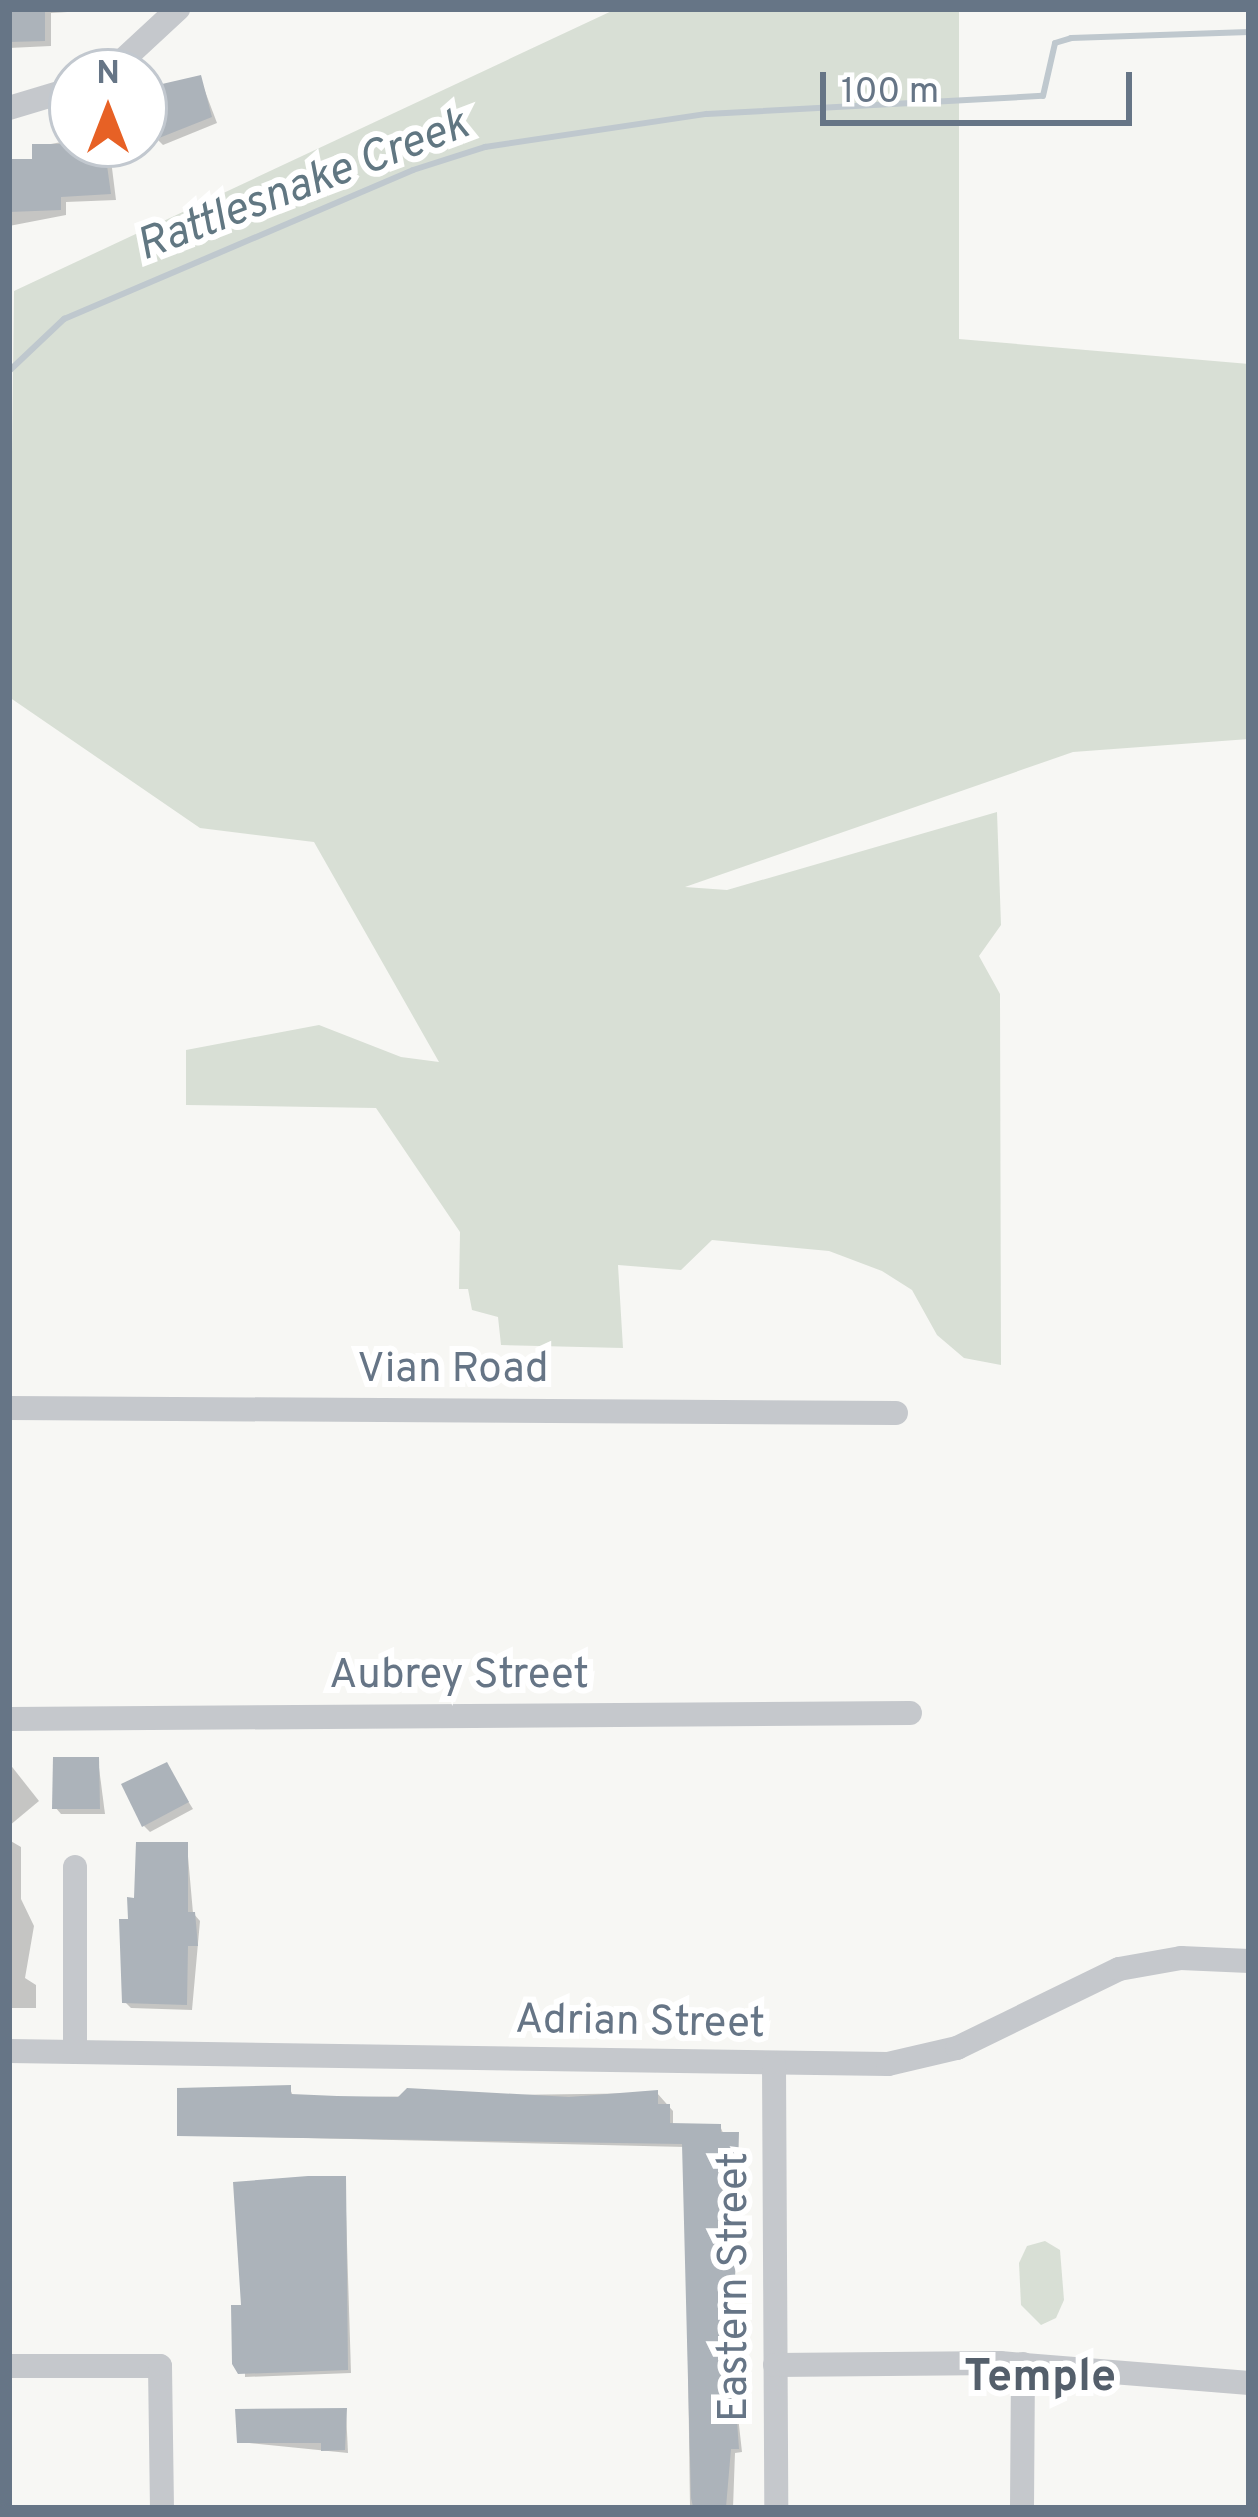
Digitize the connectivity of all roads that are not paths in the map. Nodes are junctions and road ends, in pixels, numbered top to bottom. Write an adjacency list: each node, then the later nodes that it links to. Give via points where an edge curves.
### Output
1 (178, 9): 2 (street)
2 (136, 48)
3 (48, 96): 4 (street)
4 (9, 108)
5 (9, 1408): 6 (street, Vian Road)
6 (896, 1413)
7 (910, 1713): 8 (street, Aubrey Street)
8 (9, 1720)
9 (75, 1868): 12 (street)
10 (1249, 1961): 13 (street, Adrian Street, via 1181,1958 1119,1969 956,2048 888,2064)
11 (9, 2051): 12 (street, Adrian Street)
12 (75, 2052): 13 (street, Adrian Street)
13 (774, 2065): 15 (street, Eastern Street)
14 (1023, 2364): 15 (street); 17 (street); 20 (street)
15 (775, 2365): 19 (street, Eastern Street)
16 (9, 2366): 18 (street, via 160,2366)
17 (1249, 2383)
18 (162, 2508)
19 (776, 2508)
20 (1022, 2508)

